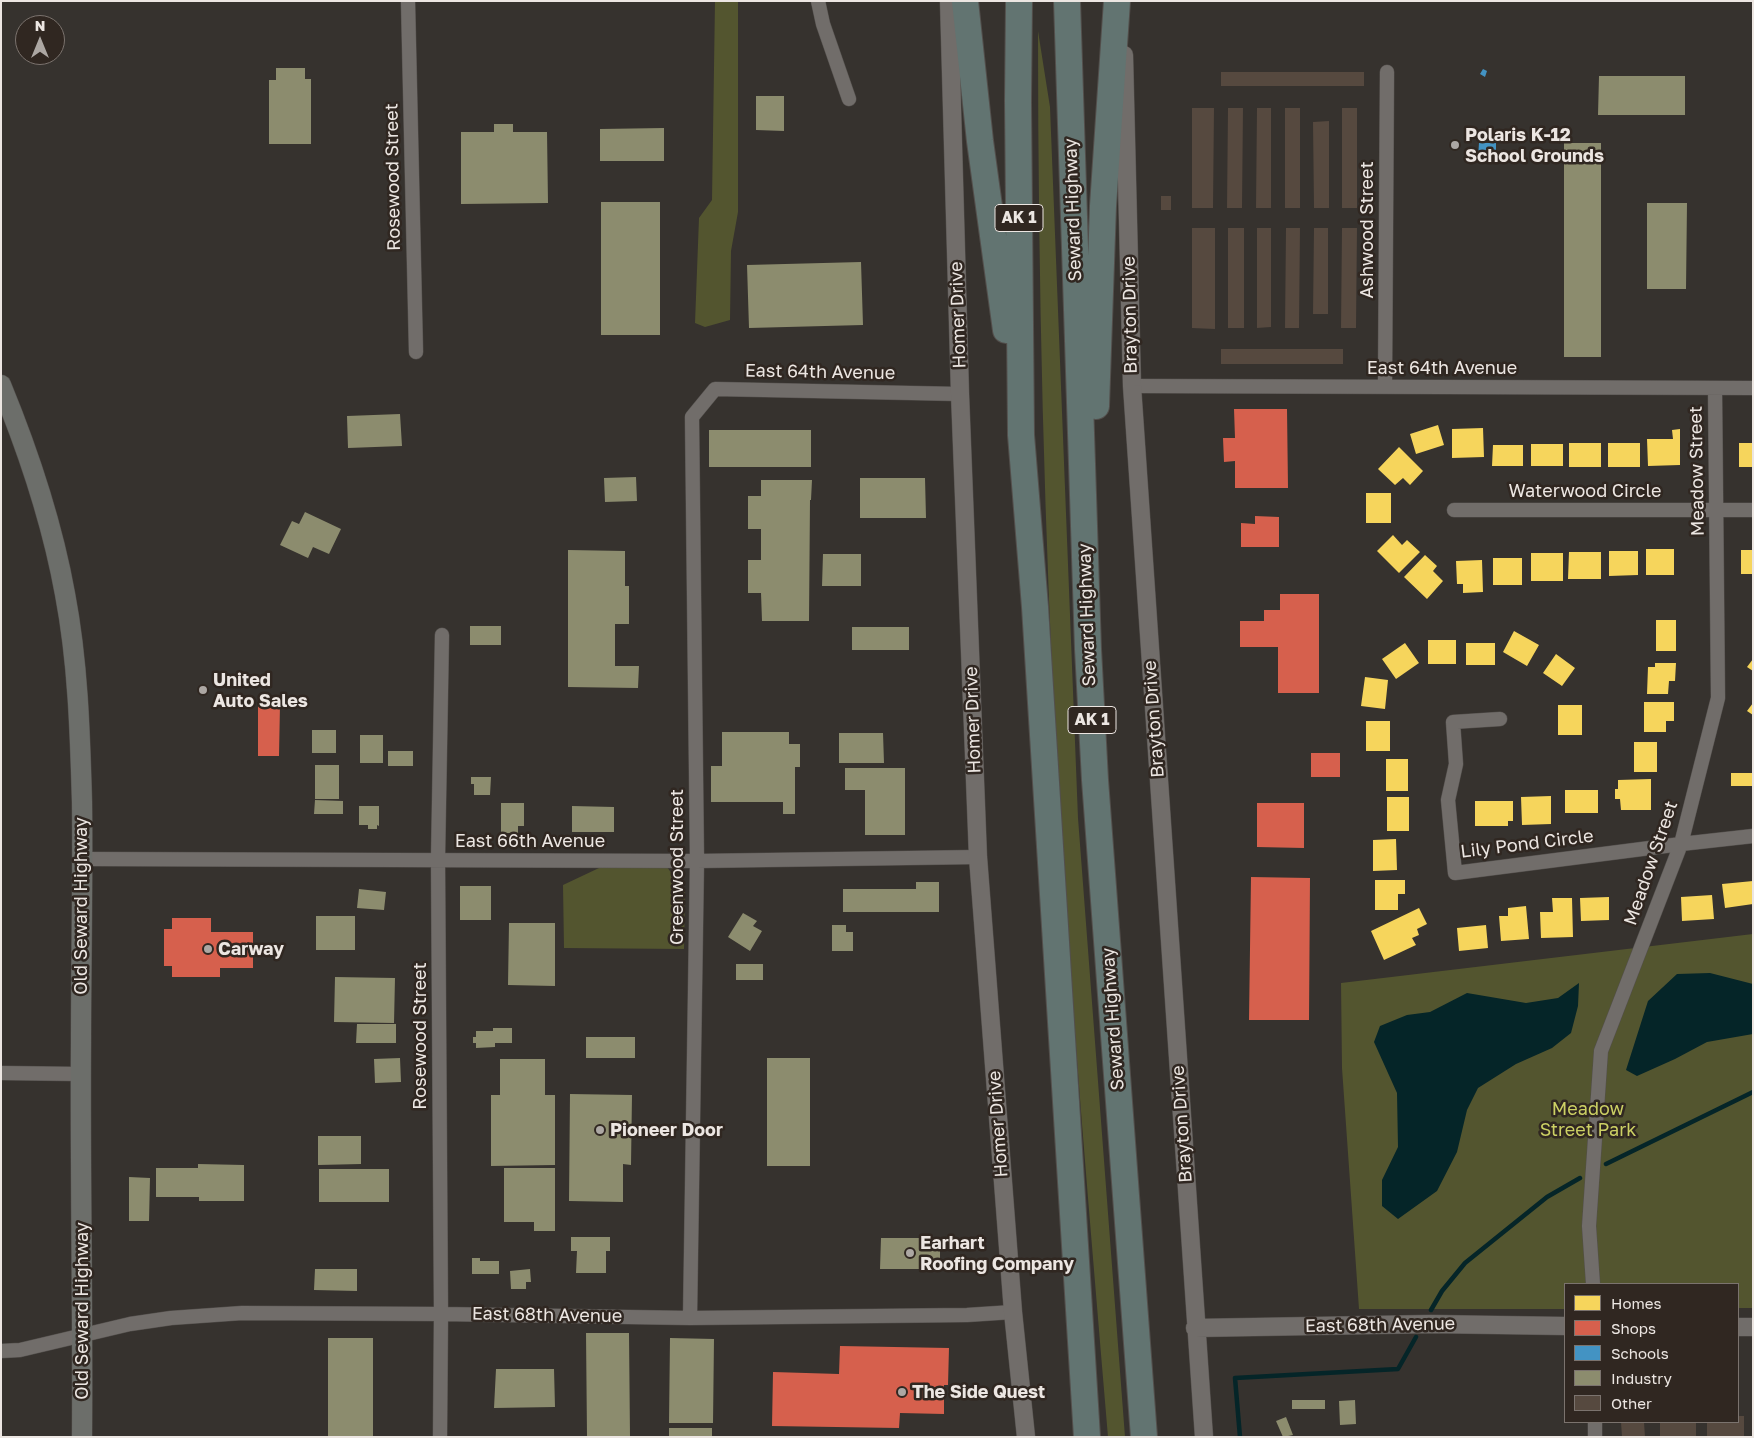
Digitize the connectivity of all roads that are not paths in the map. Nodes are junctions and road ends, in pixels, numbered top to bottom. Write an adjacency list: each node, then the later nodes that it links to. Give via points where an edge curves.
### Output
1 (408, 1): 11 (street, Rosewood Street)
2 (818, 1): 10 (street)
3 (949, 1): 17 (street, Homer Drive)
4 (965, 1): 19 (highway, via 980,141)
5 (1018, 1): 19 (highway, AK 1)
6 (1067, 1): 24 (highway, Seward Highway / AK 1)
7 (1117, 1): 24 (highway, via 1102,206)
8 (1123, 1): 12 (street, Brayton Drive)
9 (1387, 72): 14 (street, Ashwood Street)
10 (849, 99)
11 (416, 352)
12 (1132, 386): 14 (street, East 64th Avenue); 41 (street, Brayton Drive)
13 (2, 387): 29 (main road, Old Seward Highway, via 27,450 50,524 65,595 81,742)
14 (1385, 387): 15 (street, East 64th Avenue)
15 (1715, 388): 16 (street, East 64th Avenue); 20 (street, Meadow Street)
16 (1753, 388)
17 (960, 394): 18 (street, East 64th Avenue, via 715,389); 28 (street, Homer Drive)
18 (692, 417): 31 (street, Greenwood Street)
19 (1021, 435): 48 (highway, AK 1, via 1035,607)
20 (1716, 509): 21 (street, Waterwood Circle); 22 (street, Waterwood Circle); 27 (street, Meadow Street, via 1718,698)
21 (1454, 510)
22 (1753, 510)
23 (442, 635): 30 (street, Rosewood Street)
24 (1088, 649): 49 (highway, Seward Highway / AK 1)
25 (1500, 719): 27 (street, Lily Pond Circle, via 1453,722 1456,764 1448,800 1455,873)
26 (1753, 836): 27 (street)
27 (1681, 844): 34 (street, Meadow Street, via 1601,1051 1589,1226)
28 (978, 857): 31 (street, East 66th Avenue); 35 (street, Homer Drive)
29 (83, 859): 30 (street, East 66th Avenue); 33 (main road, Old Seward Highway)
30 (438, 859): 31 (street, East 66th Avenue); 36 (street, Rosewood Street)
31 (697, 861): 37 (street, Greenwood Street)
32 (1, 1073): 33 (street)
33 (81, 1074): 42 (main road, Old Seward Highway)
34 (1593, 1283)
35 (1013, 1312): 37 (street, East 68th Avenue); 47 (street, Homer Drive)
36 (441, 1314): 37 (street, East 68th Avenue); 42 (street, East 68th Avenue, via 242,1313 171,1318); 46 (street, Rosewood Street)
37 (690, 1318)
38 (1564, 1326): 41 (street, East 68th Avenue, via 1431,1324)
39 (1739, 1327): 40 (street)
40 (1753, 1327)
41 (1196, 1328): 50 (street, Brayton Drive)
42 (83, 1336): 43 (street, East 68th Avenue); 45 (main road, Old Seward Highway)
43 (1, 1351)
44 (1595, 1423): 51 (street)
45 (82, 1437)
46 (440, 1437)
47 (1026, 1437)
48 (1087, 1437)
49 (1144, 1437)
50 (1204, 1437)
51 (1595, 1437)

